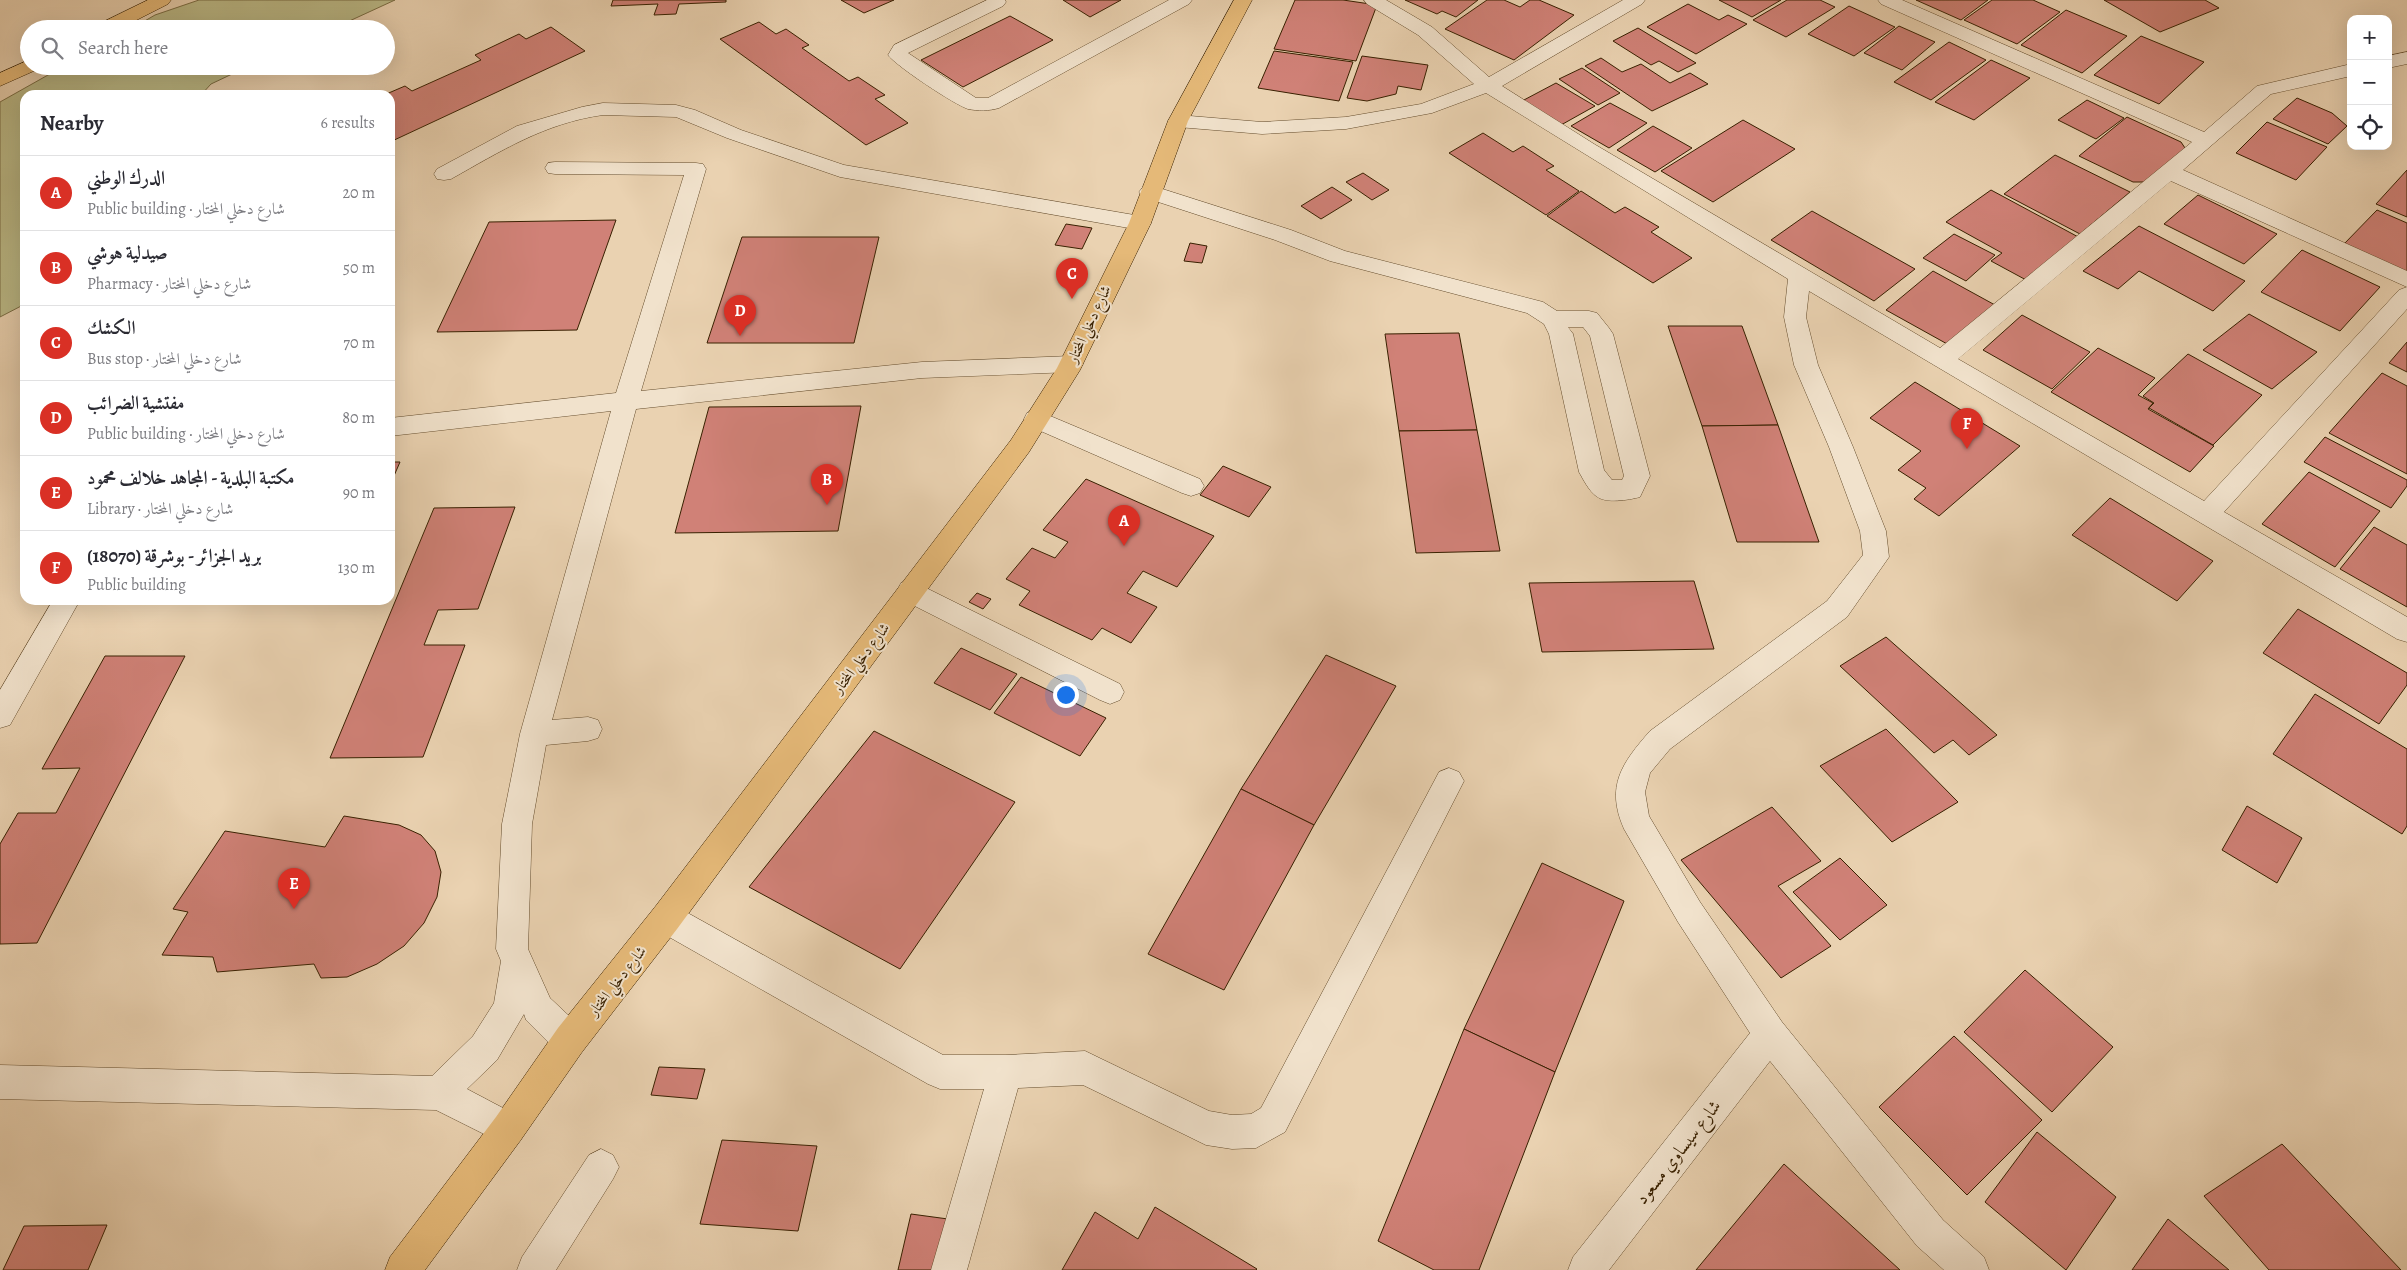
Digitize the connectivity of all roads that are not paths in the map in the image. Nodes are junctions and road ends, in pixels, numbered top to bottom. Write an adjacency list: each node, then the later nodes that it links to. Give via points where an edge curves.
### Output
1 (162, 0): 8 (main road)
2 (1183, 0): 7 (street, via 1000,100 983,105 966,101 898,55 901,49)
3 (1243, 0): 15 (main road, شارع دخلي المختار)
4 (1372, 0): 14 (street, via 1425,31)
5 (1636, 0): 14 (street)
6 (1887, 0): 16 (street)
7 (996, 2)
8 (122, 20)
9 (2407, 58): 10 (street)
10 (2392, 61)
11 (20, 70): 13 (main road)
12 (2347, 71): 16 (street, via 2264,90)
13 (0, 80)
14 (1488, 86): 15 (street, via 1425,109 1346,124 1262,128); 22 (street)
15 (1178, 121): 20 (main road, شارع دخلي المختار)
16 (2206, 141): 18 (street)
17 (555, 168): 28 (street, via 696,169)
18 (2168, 172): 23 (street); 26 (street)
19 (444, 174): 21 (street, via 512,135 589,111 676,111 840,171)
20 (1150, 192): 21 (main road, شارع دخلي المختار); 25 (street, via 1338,256 1536,307)
21 (1140, 222): 27 (main road, شارع دخلي المختار)
22 (1800, 276): 26 (street); 43 (street, via 1795,317 1806,365 1873,531 1876,557 1837,609 1660,740 1637,767 1630,792 1635,819 1689,912)
23 (2407, 280)
24 (2407, 295): 32 (street)
25 (1552, 319): 25 (street, via 1561,334 1592,472 1605,490 1631,490 1637,476 1601,334 1589,319)
26 (1941, 360): 32 (street)
27 (1071, 364): 28 (street, via 922,370); 29 (main road, شارع دخلي المختار)
28 (626, 401): 30 (street); 39 (street)
29 (1036, 419): 31 (street); 33 (main road, شارع دخلي المختار, via 1020,446)
30 (395, 426)
31 (1190, 486)
32 (2206, 514): 35 (street)
33 (910, 592): 36 (street); 41 (main road, شارع دخلي المختار)
34 (64, 605): 37 (street)
35 (2407, 631)
36 (1110, 692)
37 (0, 716)
38 (588, 729): 39 (street)
39 (534, 734): 42 (street, via 517,824 512,949)
40 (1449, 781): 45 (street, via 1273,1120 1256,1131 1206,1128 1085,1068)
41 (666, 918): 44 (main road, شارع دخلي المختار); 45 (street, via 940,1072)
42 (517, 962): 44 (street, via 538,1009); 47 (street, via 510,1008 485,1048)
43 (1770, 1034): 53 (street, شارع سيساوي مسعود); 54 (street, via 1930,1232)
44 (570, 1040): 48 (main road, شارع دخلي المختار)
45 (1006, 1072): 52 (street)
46 (0, 1082): 47 (street)
47 (439, 1093): 48 (street)
48 (508, 1129): 50 (main road, شارع دخلي المختار)
49 (601, 1167): 51 (street)
50 (403, 1270)
51 (534, 1270)
52 (949, 1270)
53 (1586, 1270)
54 (1971, 1270)

